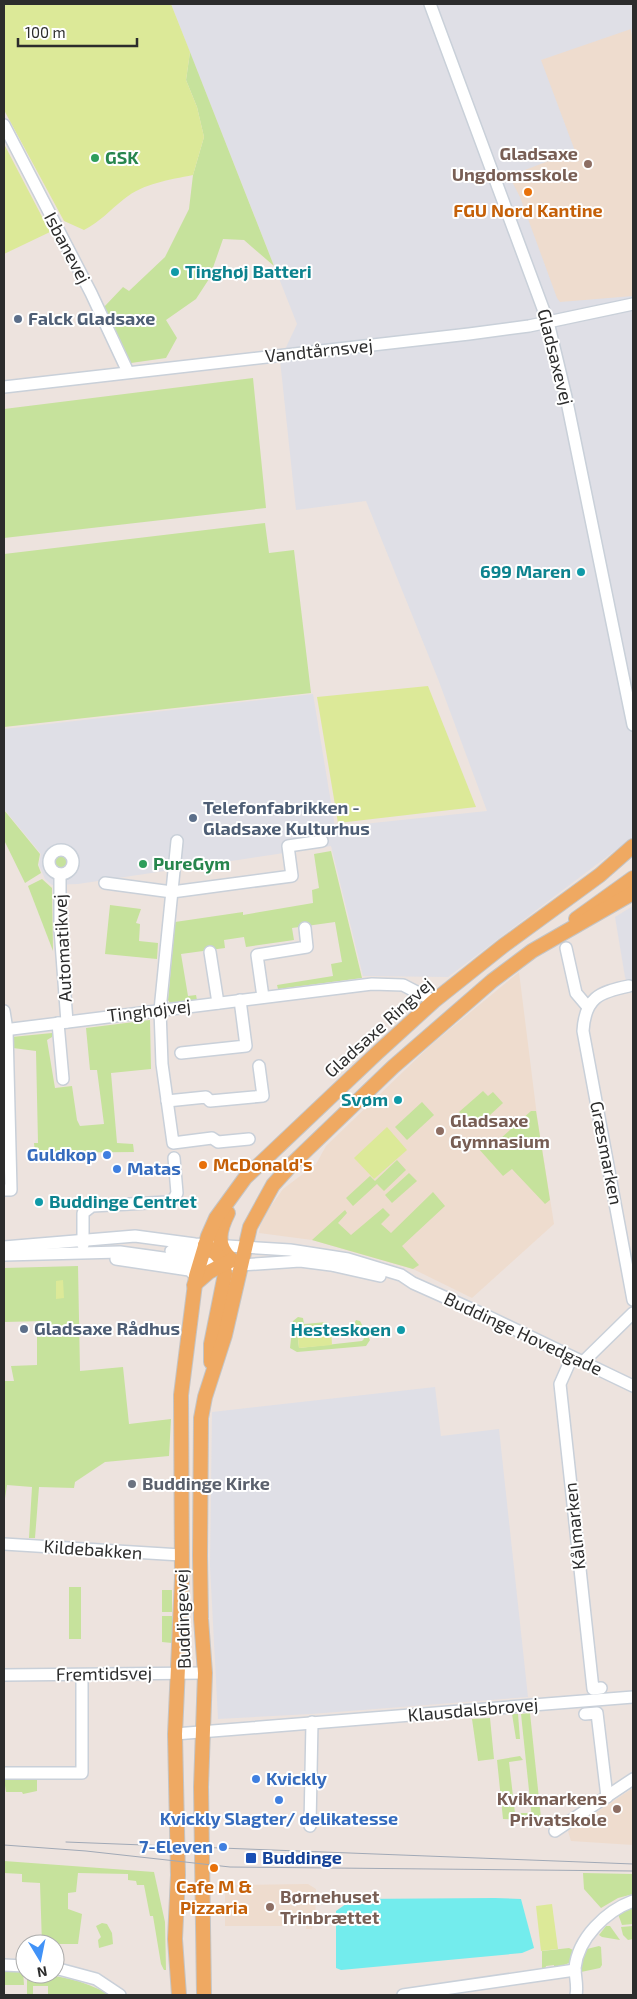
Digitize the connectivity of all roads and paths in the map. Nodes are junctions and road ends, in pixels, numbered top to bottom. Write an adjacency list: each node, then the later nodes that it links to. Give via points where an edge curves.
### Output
1 (430, 4): 4 (street, Gladsaxevej)
2 (4, 125): 5 (street, Isbanevej)
3 (633, 304): 4 (street, Vandtårnsvej)
4 (548, 322): 5 (street, Vandtårnsvej, via 456,336); 7 (street, Gladsaxevej)
5 (128, 372): 6 (street, Vandtårnsvej)
6 (4, 387)
7 (628, 666): 8 (street, Gladsaxevej)
8 (633, 725)
9 (177, 841): 15 (street)
10 (322, 841): 15 (street, via 288,846 292,876)
11 (633, 846): 23 (main road, Gladsaxe Ringvej, via 600,875)
12 (60, 874): 28 (street, Automatikvej)
13 (633, 878): 18 (main road, via 581,914)
14 (105, 883): 15 (street)
15 (172, 892): 26 (street)
16 (633, 893): 18 (main road)
17 (305, 928): 21 (street, via 307,947 257,955)
18 (561, 944): 25 (street, via 576,993); 40 (main road, via 532,951 449,1017 304,1152 263,1200)
19 (210, 952): 24 (street)
20 (629, 986): 25 (street, via 597,996)
21 (263, 997): 22 (street, Tinghøjvej); 23 (street, Tinghøjvej, via 393,983)
22 (240, 1000): 24 (street, Tinghøjvej); 30 (street, via 246,1046)
23 (434, 1001): 36 (main road, Gladsaxe Ringvej)
24 (218, 1003): 26 (street, Tinghøjvej)
25 (587, 1006): 45 (street, Græsmarken, via 583,1031)
26 (160, 1010): 28 (street, Tinghøjvej); 33 (street)
27 (4, 1011): 29 (street)
28 (62, 1023): 29 (street, Tinghøjvej); 32 (street)
29 (5, 1030): 37 (street, via 11,1190)
30 (181, 1053)
31 (258, 1066): 33 (street, via 263,1096)
32 (63, 1079)
33 (167, 1101): 34 (street, via 173,1143 212,1138 218,1142)
34 (249, 1139)
35 (174, 1158): 38 (street, via 177,1193 173,1200 92,1206 84,1213)
36 (261, 1162): 40 (main road, via 222,1225); 43 (main road, Gladsaxe Ringvej, via 216,1218)
37 (4, 1190)
38 (83, 1239): 39 (street); 41 (street); 43 (street, via 135,1236)
39 (4, 1247)
40 (233, 1253): 43 (main road); 43 (main road, via 204,1275); 44 (street, Buddinge Hovedgade, via 331,1265); 44 (street, Buddinge Hovedgade, via 290,1250 348,1259 401,1275); 51 (main road, Buddingevej, via 225,1335 201,1418 200,1583)
41 (83, 1254): 42 (street); 43 (street, via 138,1254); 43 (street, via 189,1270)
42 (4, 1255)
43 (199, 1265): 50 (main road, Buddingevej, via 181,1396)
44 (413, 1283): 47 (street, Buddinge Hovedgade)
45 (633, 1300)
46 (633, 1314): 47 (street)
47 (577, 1360): 48 (street, Buddinge Hovedgade); 55 (street, Kålmarken, via 560,1384 593,1689)
48 (633, 1386)
49 (4, 1544): 50 (street, Kildebakken)
50 (181, 1555): 52 (main road, Buddingevej)
51 (205, 1672): 52 (street, Fremtidsvej); 59 (main road, Buddingevej)
52 (178, 1673): 54 (street, Fremtidsvej); 60 (main road, Buddingevej)
53 (4, 1675): 54 (street, Fremtidsvej)
54 (82, 1675): 61 (street, via 82,1773)
55 (601, 1688)
56 (633, 1697): 58 (street, Klausdalsbrovej)
57 (585, 1714): 63 (street, via 597,1713)
58 (312, 1722): 59 (street, Klausdalsbrovej); 64 (street)
59 (202, 1732): 60 (street, Klausdalsbrovej); 72 (main road, Buddingevej)
60 (179, 1733): 71 (main road, Buddingevej, via 175,1939)
61 (4, 1773)
62 (633, 1779): 63 (street)
63 (607, 1797): 65 (street)
64 (310, 1826)
65 (555, 1831)
66 (633, 1901): 67 (street, via 615,1909 596,1925 587,1938)
67 (575, 1970): 69 (street); 74 (street)
68 (65, 1971): 70 (street, via 96,1979)
69 (484, 1990): 73 (street)
70 (120, 1995)
71 (179, 1995)
72 (204, 1995)
73 (403, 1995)
74 (576, 1995)

